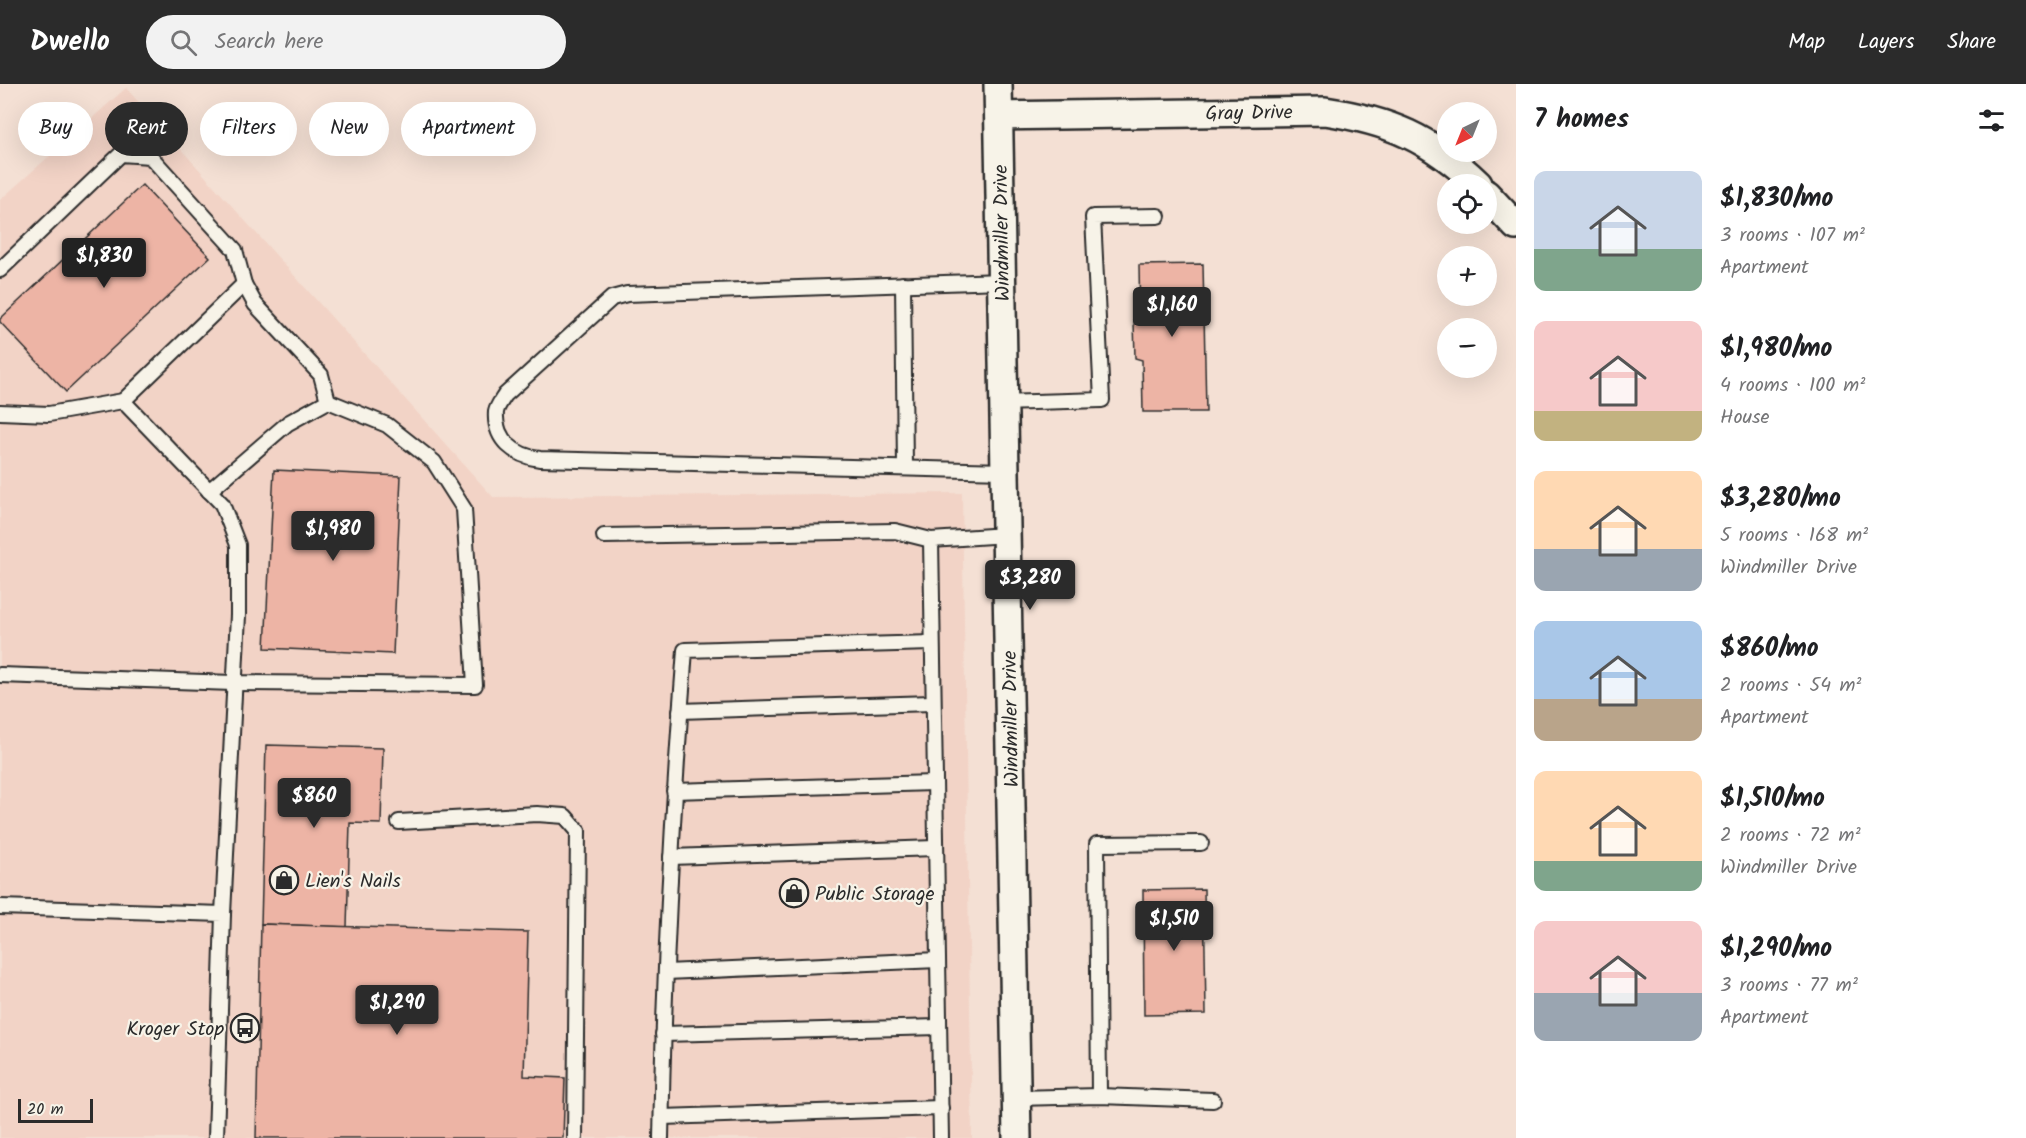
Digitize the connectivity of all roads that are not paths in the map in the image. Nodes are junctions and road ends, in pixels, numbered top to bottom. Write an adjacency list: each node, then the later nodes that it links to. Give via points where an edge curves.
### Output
1 (998, 84): 2 (street, Windmiller Drive)
2 (999, 116): 3 (street, Gray Drive, via 1325,111 1361,116 1396,128 1430,145); 8 (street, Windmiller Drive)
3 (1467, 174)
4 (1497, 206): 6 (street)
5 (1158, 216): 13 (lane, via 1093,218 1102,400)
6 (1516, 226)
7 (0, 270): 9 (lane, via 121,154 150,156 235,249)
8 (1002, 281): 10 (lane); 13 (street, Windmiller Drive)
9 (244, 284): 11 (lane); 12 (lane, via 255,304 321,375)
10 (903, 284): 15 (lane); 15 (lane, via 627,294 612,298 504,394 496,410 501,438 524,457)
11 (123, 401): 14 (lane, via 49,414); 17 (lane)
12 (328, 401): 17 (lane, via 288,423); 23 (lane, via 387,425 434,462 464,509 475,685)
13 (1004, 403): 16 (street, Windmiller Drive)
14 (0, 412)
15 (905, 468): 16 (lane)
16 (1005, 471): 18 (street, Windmiller Drive)
17 (209, 491): 23 (lane, via 222,504 238,545)
18 (1006, 535): 20 (lane); 39 (street, Windmiller Drive)
19 (604, 536): 20 (lane, via 895,531)
20 (931, 540): 21 (lane)
21 (932, 644): 24 (lane); 25 (lane, via 685,650)
22 (0, 675): 23 (lane)
23 (233, 683): 33 (lane)
24 (932, 703): 25 (lane); 26 (lane)
25 (680, 711): 27 (lane)
26 (933, 783): 27 (lane); 30 (lane)
27 (674, 791): 31 (lane)
28 (399, 822): 44 (lane, via 537,814 565,816 578,831)
29 (1201, 843): 38 (lane, via 1097,844)
30 (935, 848): 31 (lane); 34 (lane)
31 (671, 857): 35 (lane)
32 (0, 907): 33 (lane)
33 (223, 914): 43 (lane)
34 (938, 960): 35 (lane); 36 (lane)
35 (666, 972): 37 (lane)
36 (939, 1027): 37 (lane); 41 (lane)
37 (663, 1034): 42 (lane)
38 (1099, 1096): 39 (lane); 40 (lane)
39 (1016, 1098): 47 (street, Windmiller Drive)
40 (1212, 1100)
41 (941, 1108): 42 (lane); 46 (lane)
42 (662, 1117): 45 (lane)
43 (216, 1138)
44 (575, 1138)
45 (661, 1138)
46 (941, 1138)
47 (1017, 1138)

